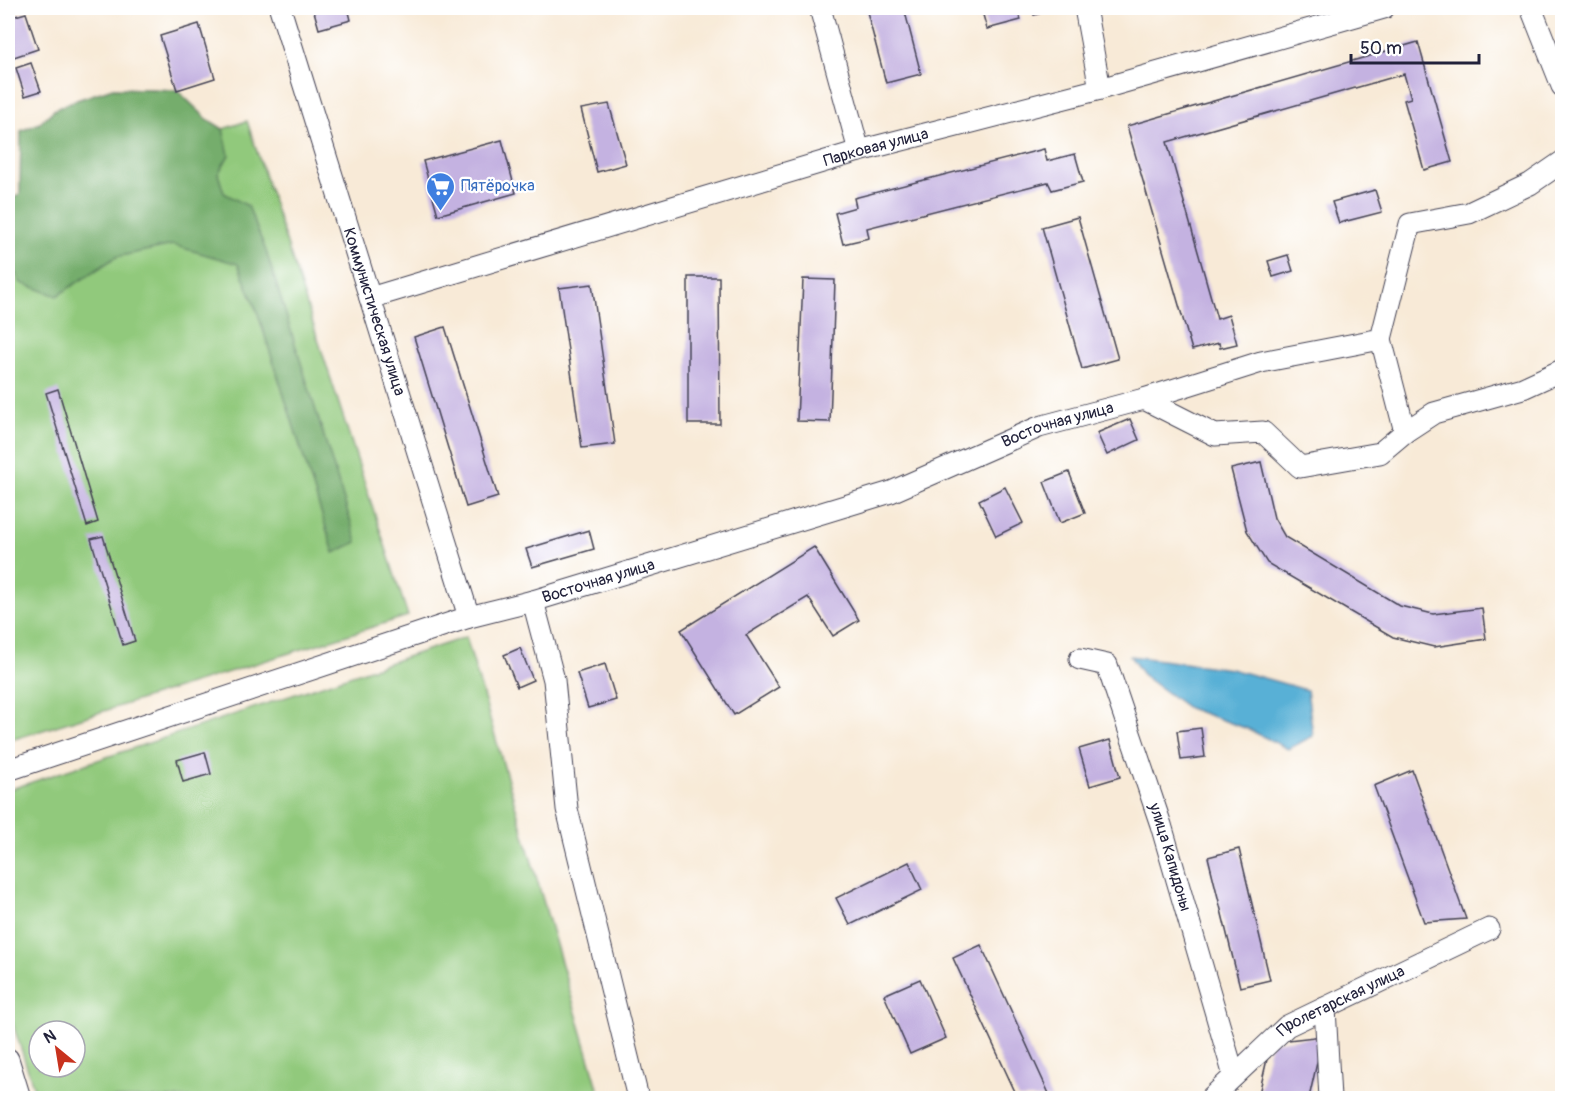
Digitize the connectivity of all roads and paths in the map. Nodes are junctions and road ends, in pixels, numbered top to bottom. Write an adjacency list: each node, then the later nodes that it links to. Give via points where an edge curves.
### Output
1 (280, 8): 10 (street, Коммунистическая улица)
2 (820, 8): 8 (street)
3 (1085, 8): 7 (street)
4 (1384, 8): 7 (street, Парковая улица)
5 (1531, 8): 6 (street)
6 (1563, 86)
7 (1100, 89): 8 (street, Парковая улица)
8 (859, 151): 10 (street, Парковая улица)
9 (1563, 162): 11 (street, via 1530,184 1468,213 1410,225)
10 (370, 298): 16 (street, Коммунистическая улица)
11 (1381, 339): 13 (street, Восточная улица, via 1261,362); 14 (street)
12 (1563, 370): 14 (street, via 1523,388 1434,413)
13 (1144, 399): 14 (street, via 1215,435 1263,432 1300,467 1380,453); 15 (street, Восточная улица, via 1039,427 891,492)
14 (1405, 432)
15 (533, 601): 16 (street, Восточная улица); 24 (street, via 554,680 567,809)
16 (469, 617): 18 (street, Восточная улица)
17 (1080, 658): 22 (street, улица Капидоны, via 1107,665 1161,825)
18 (8, 770)
19 (1489, 929): 20 (street, Пролетарская улица)
20 (1325, 1008): 22 (street, Пролетарская улица, via 1287,1026); 26 (street)
21 (10, 1072): 23 (street)
22 (1234, 1077): 25 (street, Пролетарская улица)
23 (20, 1098)
24 (638, 1098)
25 (1211, 1098)
26 (1330, 1098)

